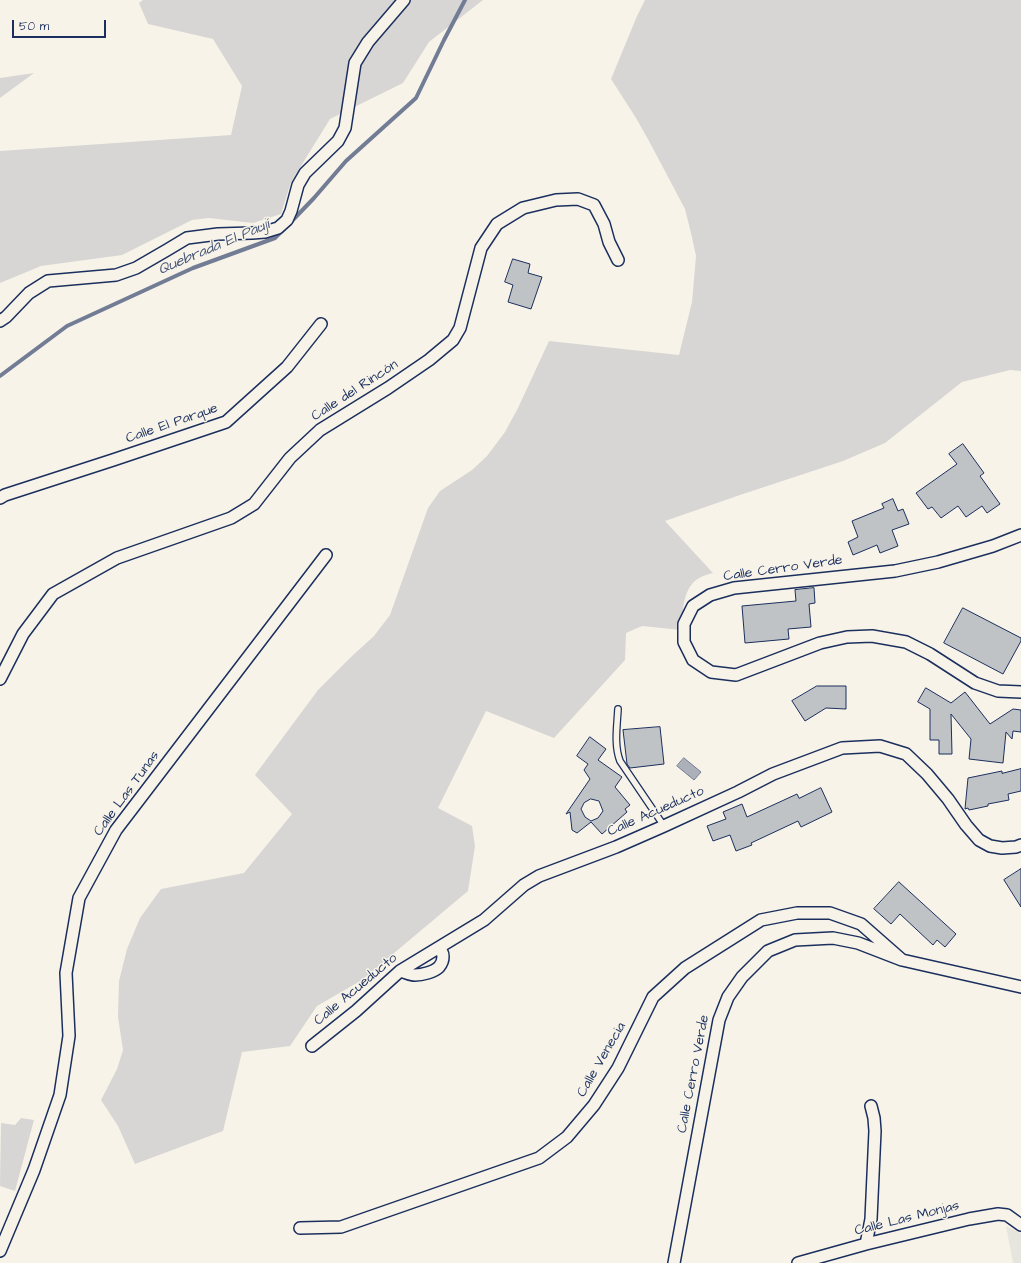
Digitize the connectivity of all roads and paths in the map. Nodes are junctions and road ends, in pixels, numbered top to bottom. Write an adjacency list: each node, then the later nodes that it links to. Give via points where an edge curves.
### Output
1 (404, 0): 3 (street, via 368,42 355,64 345,128 338,141 305,173 298,185 291,211 278,228 265,232 187,238 136,268 116,275 48,281 29,294)
2 (618, 260): 8 (street, Calle del Rincón, via 594,205 578,199 556,200 523,208 497,224 481,248 460,328 454,340 388,388 320,430 290,458 254,504 231,518 117,558 52,594 23,634)
3 (0, 321)
4 (321, 324): 5 (street, Calle El Parque, via 287,367 226,422)
5 (0, 498)
6 (1021, 536): 9 (street, Calle Cerro Verde, via 938,562 895,571 734,588 710,595 693,606 684,624 684,642 693,660 711,672 736,675 820,643 847,637 872,636 906,642 975,683 998,691)
7 (326, 555): 22 (street, Calle Las Tunas, via 116,830 79,898 66,973 69,1036 60,1095 34,1170)
8 (0, 679)
9 (1021, 692)
10 (618, 710): 11 (lane, via 616,743 620,761)
11 (664, 826): 12 (street, Calle Acueducto, via 808,760 842,748 880,746 906,754 927,774 979,840 990,846 1002,848); 13 (street, Calle Acueducto, via 539,876 524,885 484,920)
12 (1021, 845)
13 (438, 948): 15 (street, Calle Acueducto); 15 (street, via 443,954 443,960 438,967 415,975)
14 (902, 960): 16 (street, Calle Cerro Verde); 20 (street, Calle Venecia, via 861,924 830,913 797,913 761,920 685,968 654,997 618,1068 594,1105 567,1137 539,1158 341,1227); 23 (street, Calle Cerro Verde, via 858,943 833,938 795,940 768,951 742,977 728,996 719,1020)
15 (400, 971): 17 (street, Calle Acueducto)
16 (1021, 987)
17 (312, 1046)
18 (871, 1106): 21 (street, via 875,1131 870,1219)
19 (1021, 1226): 21 (street, Calle Las Monjas, via 1007,1215 998,1214)
20 (300, 1228)
21 (866, 1244): 24 (street, Calle Las Monjas)
22 (0, 1251)
23 (674, 1263)
24 (798, 1263)

